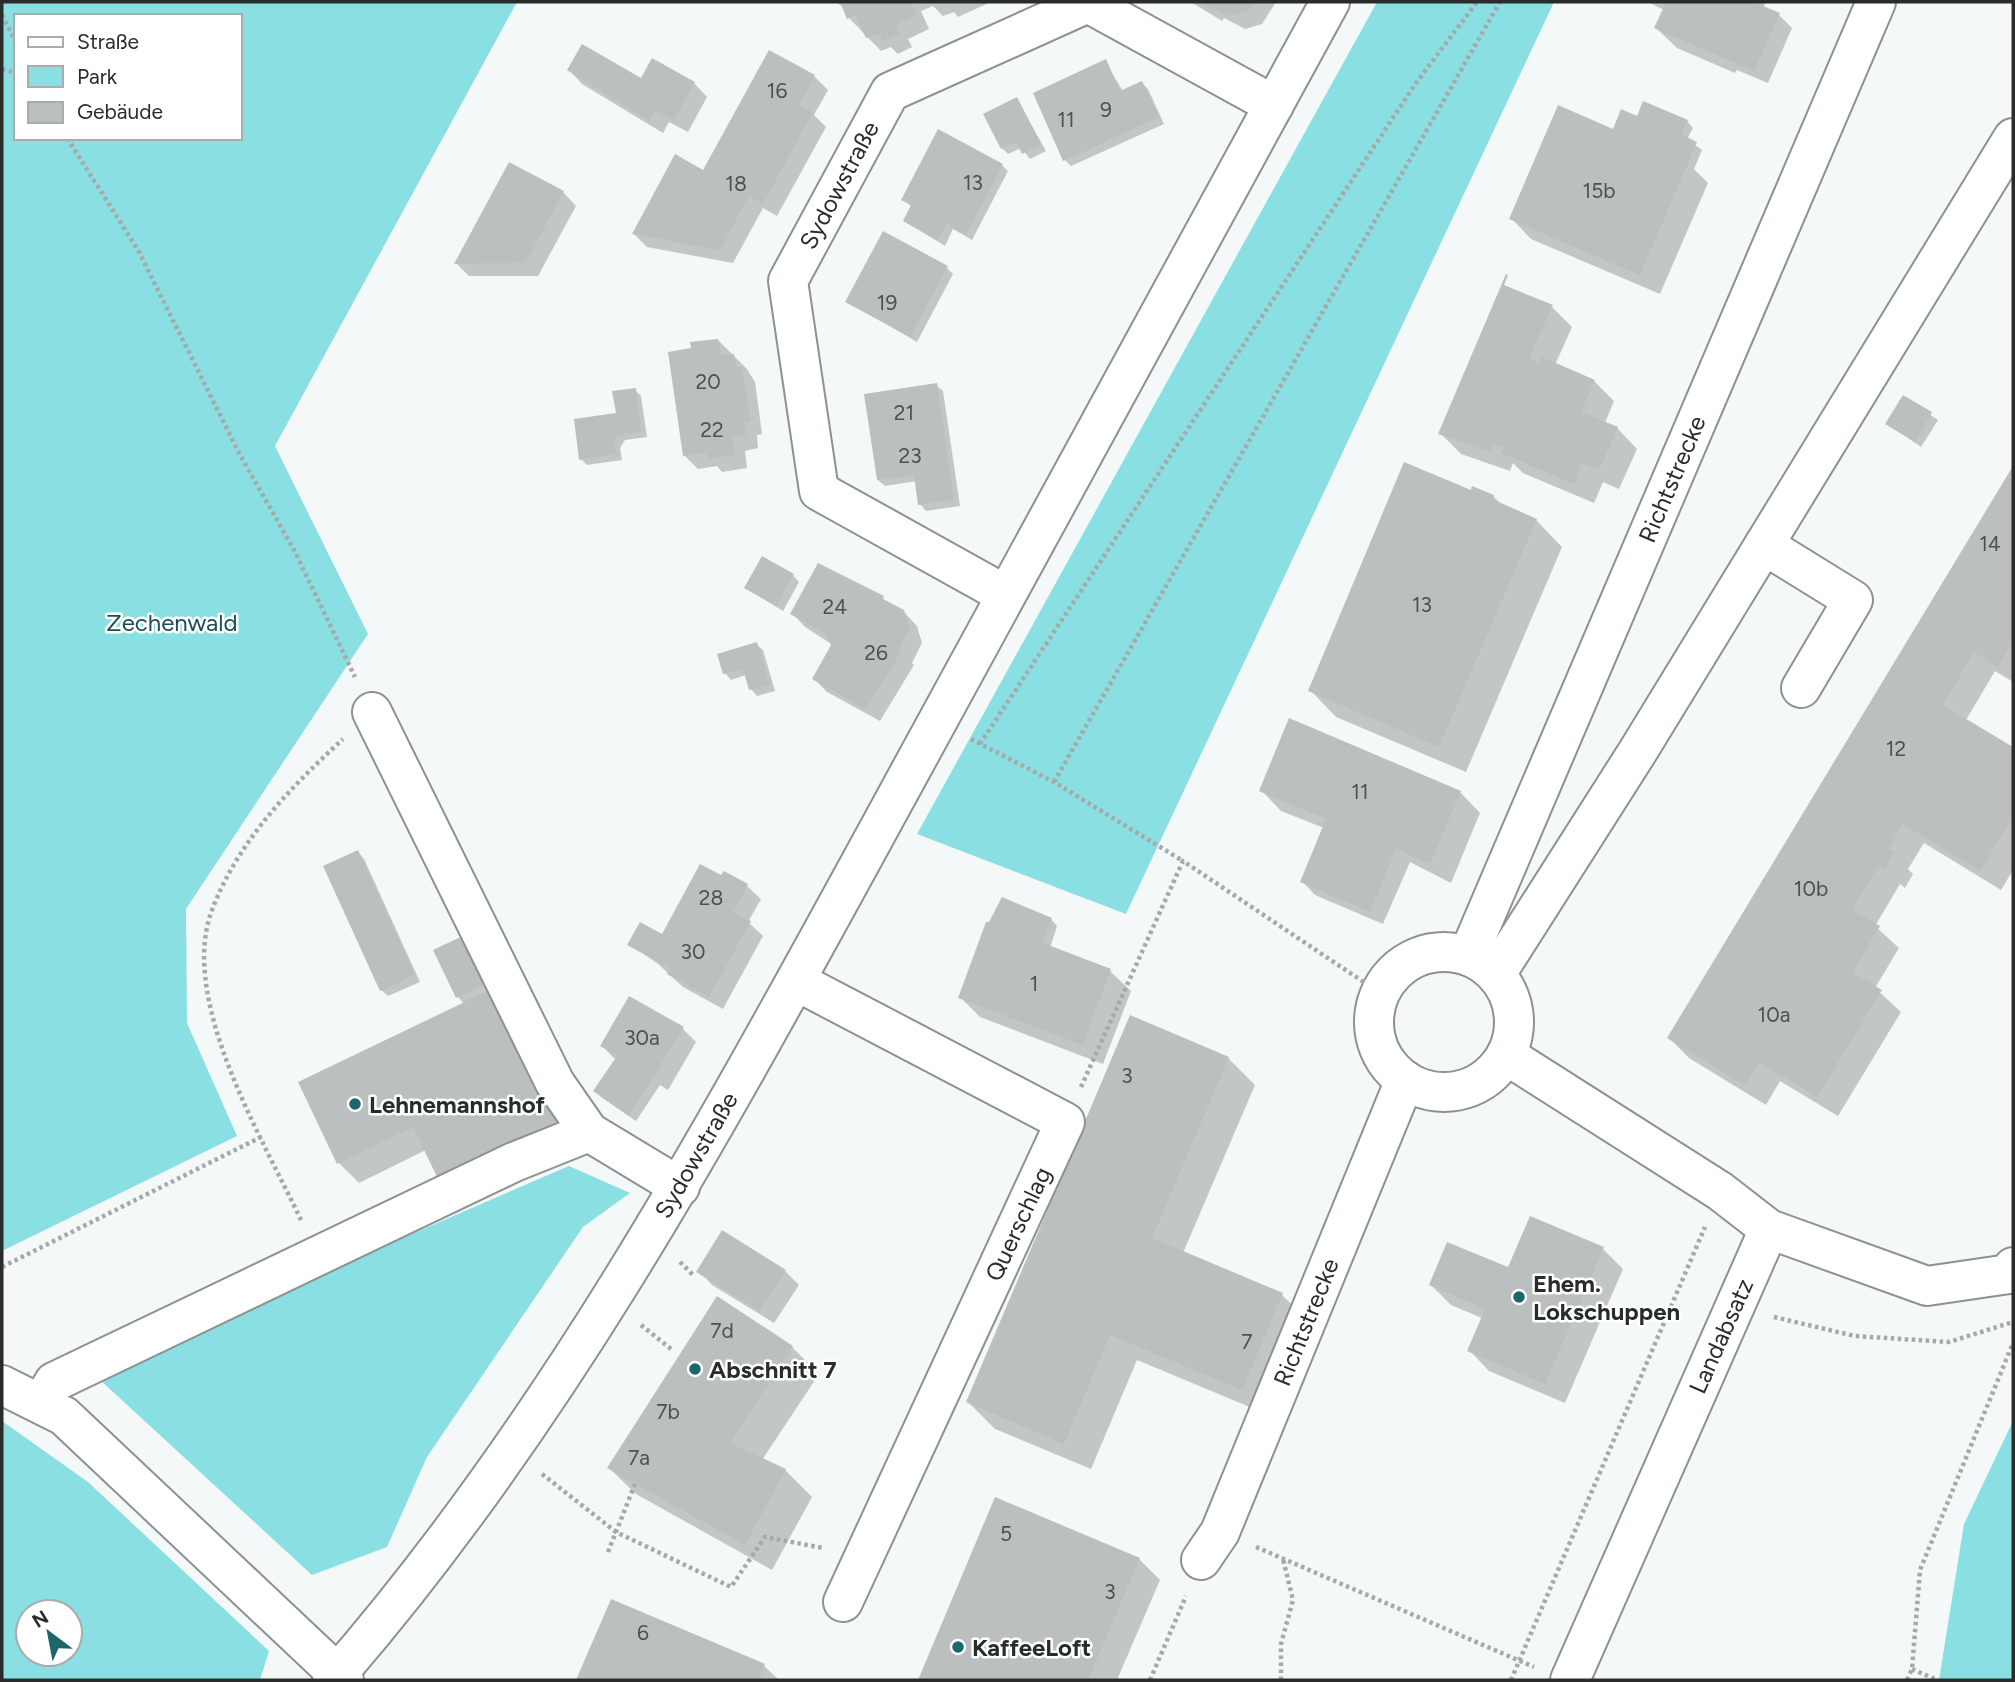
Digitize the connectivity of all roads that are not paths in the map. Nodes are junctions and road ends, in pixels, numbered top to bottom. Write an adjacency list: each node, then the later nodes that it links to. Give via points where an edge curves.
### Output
1 (1330, 2): 3 (street, Sydowstraße)
2 (1876, 2): 9 (street, Richtstrecke)
3 (1274, 105): 6 (street, Sydowstraße); 6 (street, Sydowstraße, via 1088,3 890,92 788,281 819,491)
4 (2013, 138): 5 (street)
5 (1764, 545): 7 (street, via 1853,600); 9 (street)
6 (1006, 595): 10 (street, Sydowstraße)
7 (1801, 688)
8 (372, 712): 13 (street, via 555,1083)
9 (1482, 965): 11 (street, via 1508,992 1514,1013 1514,1035); 12 (street, via 1442,952 1417,957 1395,971 1380,993 1374,1031 1390,1067)
10 (796, 981): 14 (street, Sydowstraße); 20 (street, Querschlag, via 1065,1122)
11 (1506, 1055): 12 (street, via 1495,1071 1461,1090 1441,1093); 15 (street, via 1720,1191)
12 (1405, 1080): 19 (street, Richtstrecke)
13 (589, 1132): 14 (street); 18 (street, via 514,1162 54,1382)
14 (680, 1187): 22 (street, Sydowstraße, via 573,1357 419,1577)
15 (1769, 1229): 16 (street, via 1927,1286 2009,1274); 21 (street, Landabsatz)
16 (2013, 1268)
17 (2, 1385): 18 (street)
18 (41, 1404): 22 (street, via 64,1416)
19 (1211, 1546)
20 (843, 1602)
21 (1555, 1675)
22 (338, 1678)

